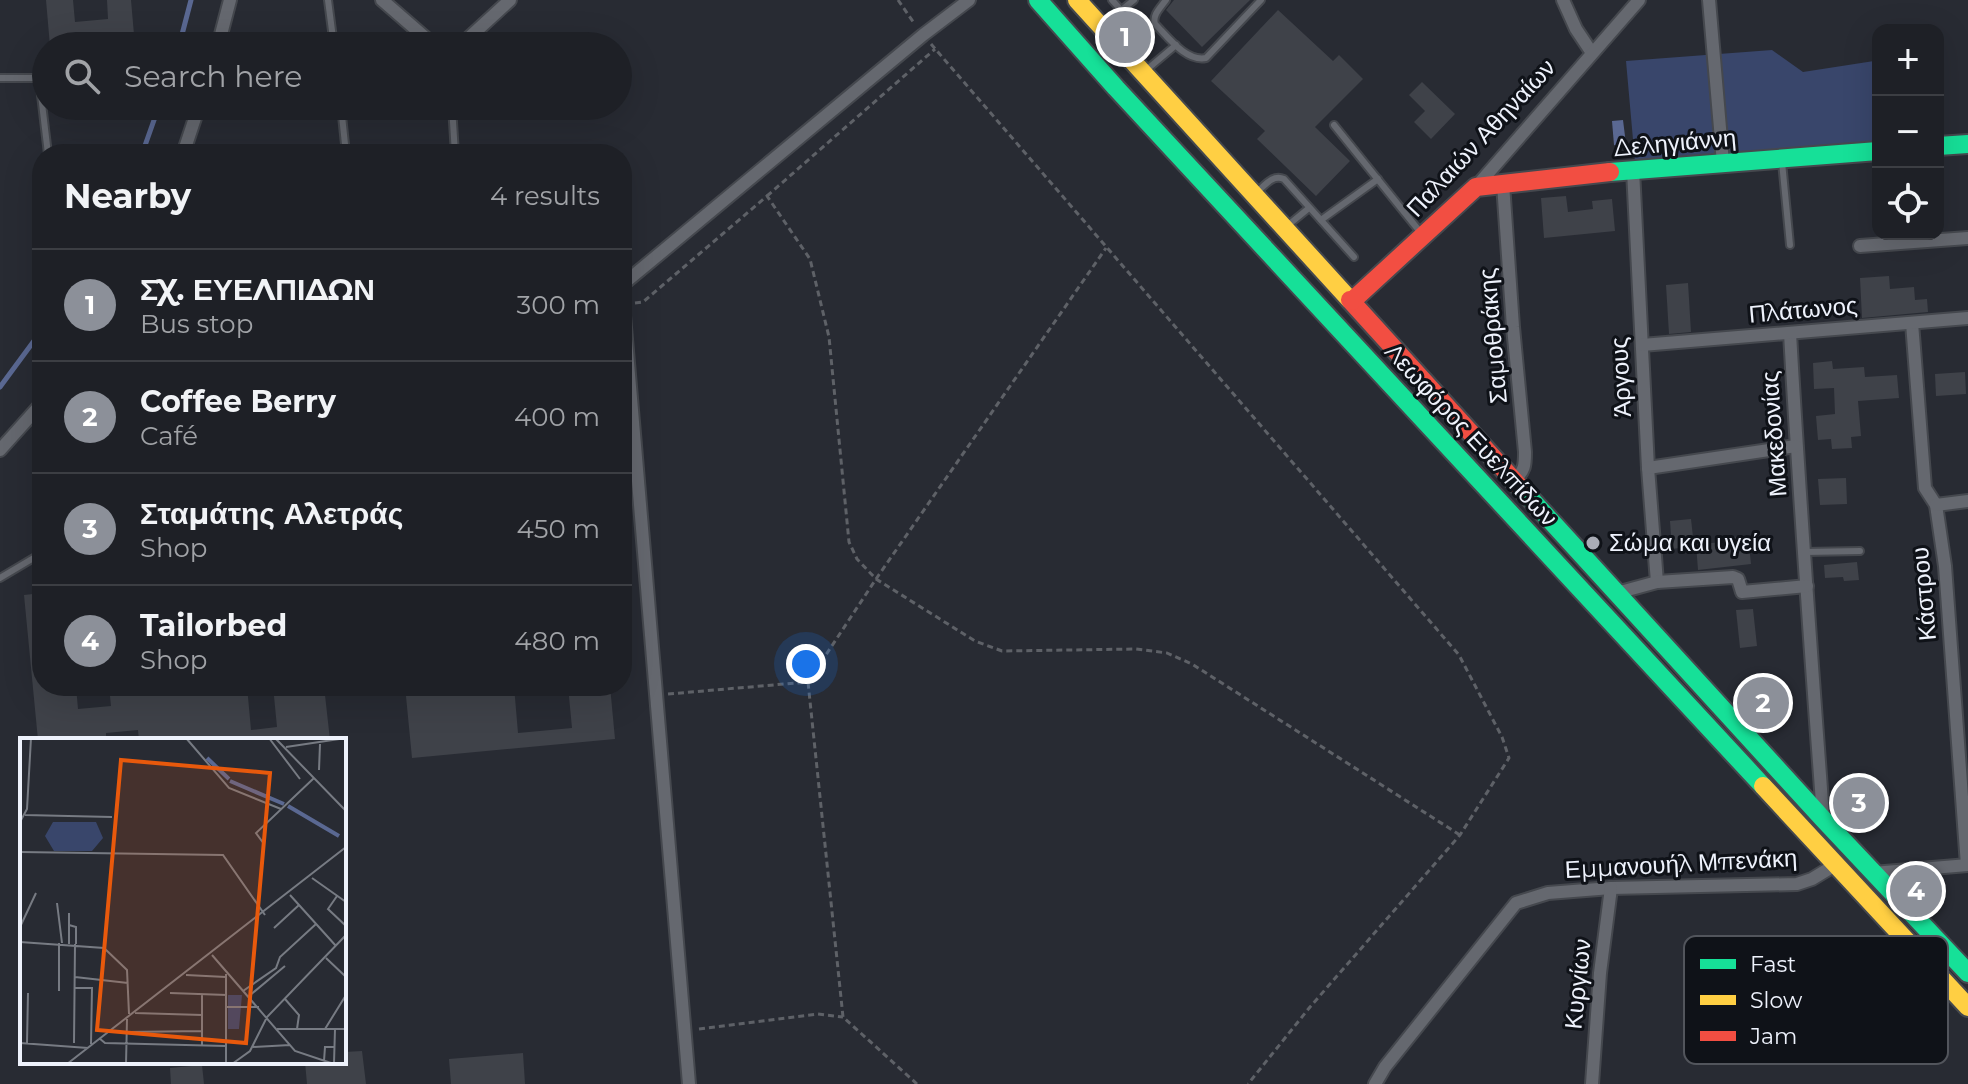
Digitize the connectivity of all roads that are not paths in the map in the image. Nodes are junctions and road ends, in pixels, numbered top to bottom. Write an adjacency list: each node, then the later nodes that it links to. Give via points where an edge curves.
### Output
1 (230, 0): 19 (street)
2 (328, 0): 20 (lane)
3 (382, 0): 21 (street)
4 (510, 0): 22 (street)
5 (969, 0): 55 (street)
6 (1038, 0): 79 (main road, Λεωφόρος Ευελπίδων)
7 (1077, 0): 18 (main road, Λεωφόρος Ευελπίδων)
8 (1112, 0): 16 (lane)
9 (1134, 0): 16 (lane)
10 (1166, 0): 23 (lane, via 1153,20)
11 (1261, 0): 23 (lane, via 1206,58 1190,57)
12 (1563, 0): 24 (street)
13 (1619, 0): 17 (street)
14 (1639, 0): 17 (street, Παλαιών Αθηναίων)
15 (1709, 0): 41 (street)
16 (1121, 10): 18 (lane)
17 (1629, 11): 24 (street, Παλαιών Αθηναίων)
18 (1101, 27): 25 (main road, Λεωφόρος Ευελπίδων)
19 (222, 32)
20 (332, 32)
21 (419, 32)
22 (475, 32)
23 (1176, 45): 25 (lane)
24 (1592, 53): 45 (street, Παλαιών Αθηναίων)
25 (1143, 72): 46 (main road, Λεωφόρος Ευελπίδων)
26 (0, 78): 27 (lane)
27 (32, 78)
28 (44, 120): 33 (lane)
29 (194, 120): 34 (street)
30 (342, 120): 35 (lane)
31 (453, 120): 36 (lane)
32 (1334, 125): 43 (lane)
33 (47, 144)
34 (186, 144)
35 (345, 144)
36 (454, 144)
37 (1968, 144): 38 (main road)
38 (1944, 146)
39 (1872, 151): 40 (main road, Δεληγιάννη)
40 (1782, 158): 41 (main road, Δεληγιάννη); 52 (lane)
41 (1723, 163): 42 (main road, Δεληγιάννη)
42 (1633, 170): 44 (main road, Δεληγιάννη); 60 (street, Άργους)
43 (1378, 179): 48 (lane); 50 (lane)
44 (1503, 184): 45 (main road, Δεληγιάννη); 66 (street, Σαμοθράκης, via 1526,467)
45 (1476, 187): 50 (main road, Παλαιών Αθηναίων)
46 (1254, 194): 47 (lane, via 1279,177); 49 (main road, Λεωφόρος Ευελπίδων)
47 (1309, 208): 48 (lane); 49 (lane)
48 (1321, 220): 54 (lane)
49 (1285, 228): 56 (main road, Λεωφόρος Ευελπίδων)
50 (1424, 236): 56 (main road, Παλαιών Αθηναίων)
51 (1968, 238): 53 (street)
52 (1790, 245)
53 (1860, 246)
54 (1354, 257)
55 (632, 277)
56 (1352, 301): 66 (main road, Λεωφόρος Ευελπίδων)
57 (1968, 318): 58 (street, Πλάτωνος)
58 (1912, 323): 59 (street, Πλάτωνος); 68 (street, Κάστρου, via 1925,488)
59 (1790, 333): 60 (street, Πλάτωνος); 63 (street, Μακεδονίας)
60 (1642, 345): 65 (street, Άργους)
61 (632, 411): 89 (street)
62 (32, 414): 64 (street)
63 (1796, 446): 65 (street); 70 (street, Μακεδονίας)
64 (0, 450)
65 (1648, 468): 73 (street, Άργους)
66 (1514, 480): 75 (main road, Λεωφόρος Ευελπίδων)
67 (1968, 501): 68 (street)
68 (1936, 505): 77 (street, Κάστρου)
69 (1860, 551): 70 (lane)
70 (1805, 552): 74 (street, Μακεδονίας)
71 (32, 559): 72 (lane)
72 (0, 578)
73 (1657, 582): 74 (street, via 1733,577 1742,592); 75 (street)
74 (1807, 586): 78 (street, Μακεδονίας)
75 (1615, 591): 78 (main road, Λεωφόρος Ευελπίδων)
76 (1968, 680): 77 (street)
77 (1954, 682): 80 (street, Κάστρου)
78 (1823, 819): 81 (main road, Λεωφόρος Ευελπίδων)
79 (1835, 865): 82 (street, Εμμανουήλ Μπενάκη, via 1797,884); 83 (main road, Λεωφόρος Ευελπίδων)
80 (1968, 865): 81 (street)
81 (1873, 873): 84 (main road, Λεωφόρος Ευελπίδων)
82 (1611, 888): 90 (street, Εμμανουήλ Μπενάκη, via 1548,893 1516,903); 91 (street, Κυργίων)
83 (1902, 936)
84 (1933, 936)
85 (1948, 952): 86 (main road, Λεωφόρος Ευελπίδων)
86 (1968, 973)
87 (1948, 986): 88 (main road, Λεωφόρος Ευελπίδων)
88 (1968, 1007)
89 (689, 1084)
90 (1375, 1084)
91 (1592, 1084)

